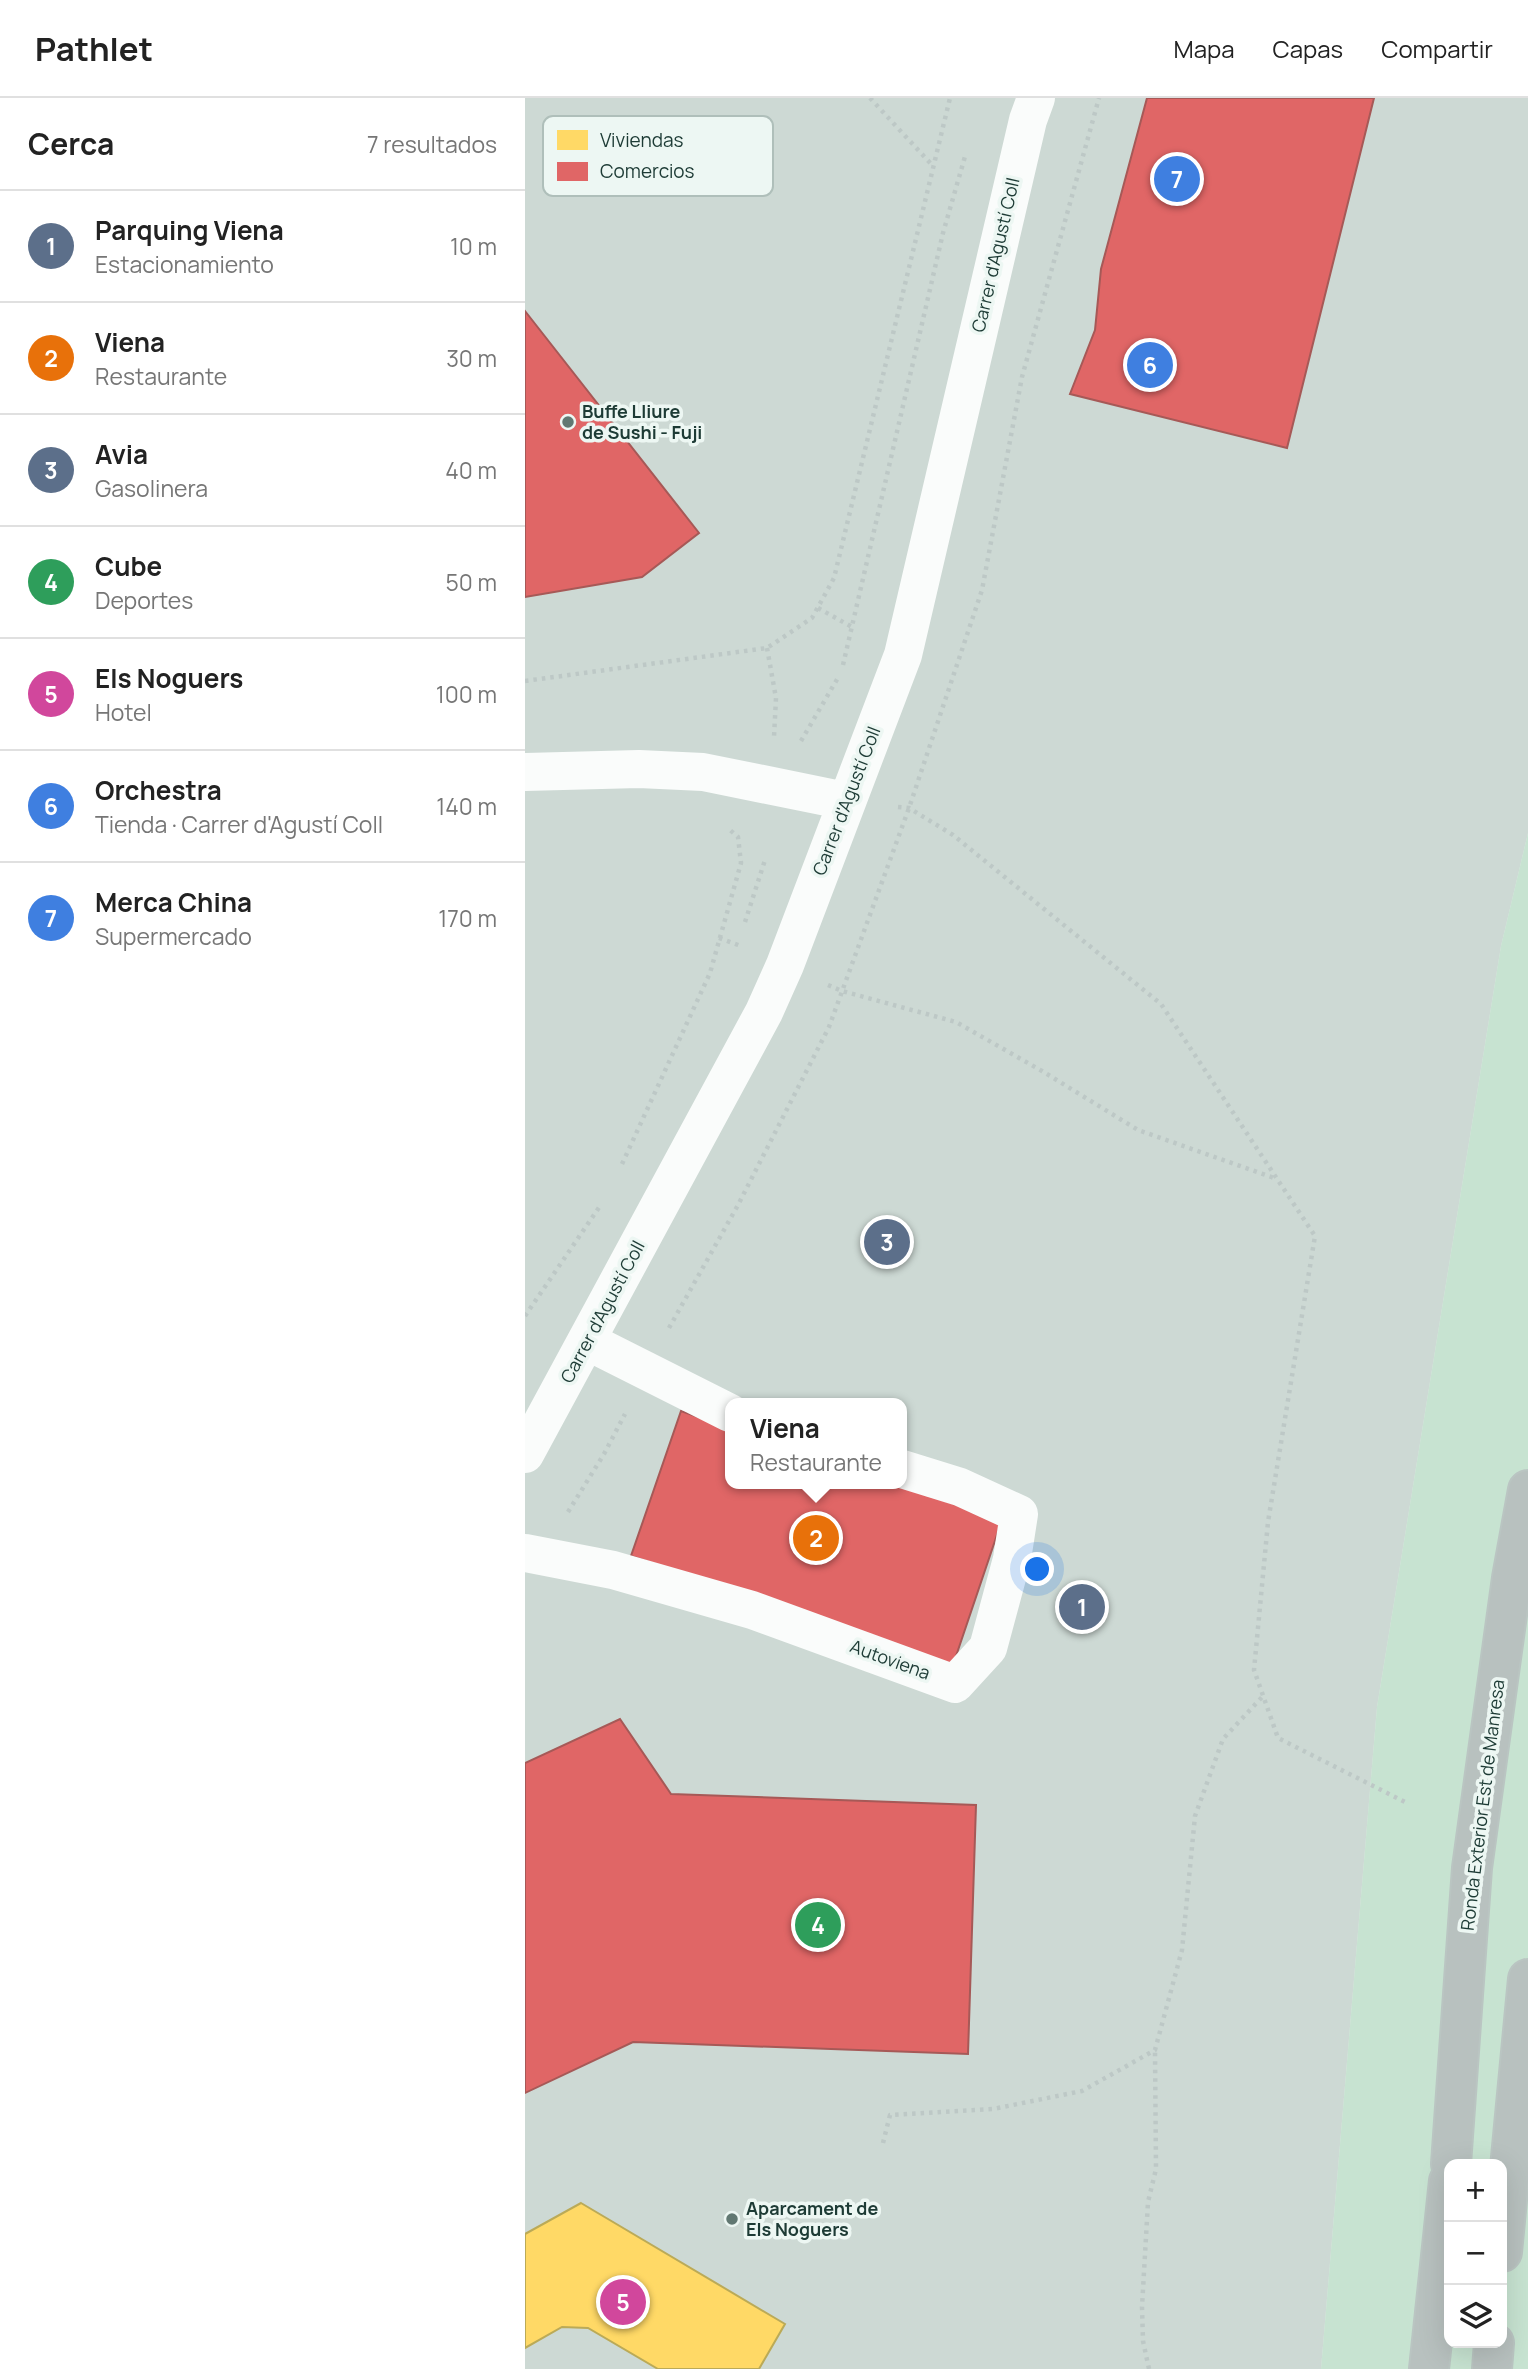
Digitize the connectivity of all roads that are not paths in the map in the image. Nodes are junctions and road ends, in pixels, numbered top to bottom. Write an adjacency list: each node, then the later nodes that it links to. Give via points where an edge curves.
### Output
1 (1036, 98): 3 (street, Carrer d'Agustí Coll, via 903,655)
2 (525, 772): 3 (street, via 703,772)
3 (846, 801): 4 (street, Carrer d'Agustí Coll, via 764,1012)
4 (587, 1341): 5 (street); 6 (street, Carrer d'Agustí Coll)
5 (725, 1410)
6 (525, 1454)
7 (907, 1471): 9 (street, Autoviena, via 960,1487 1019,1514 988,1648 955,1684 752,1610 613,1570)
8 (1528, 1490): 11 (highway, Ronda Exterior Est de Manresa, via 1472,1868)
9 (533, 1555)
10 (1528, 1979): 13 (highway)
11 (1451, 2159)
12 (1445, 2222): 15 (highway)
13 (1505, 2222)
14 (1494, 2348): 16 (highway)
15 (1429, 2369)
16 (1492, 2369)

